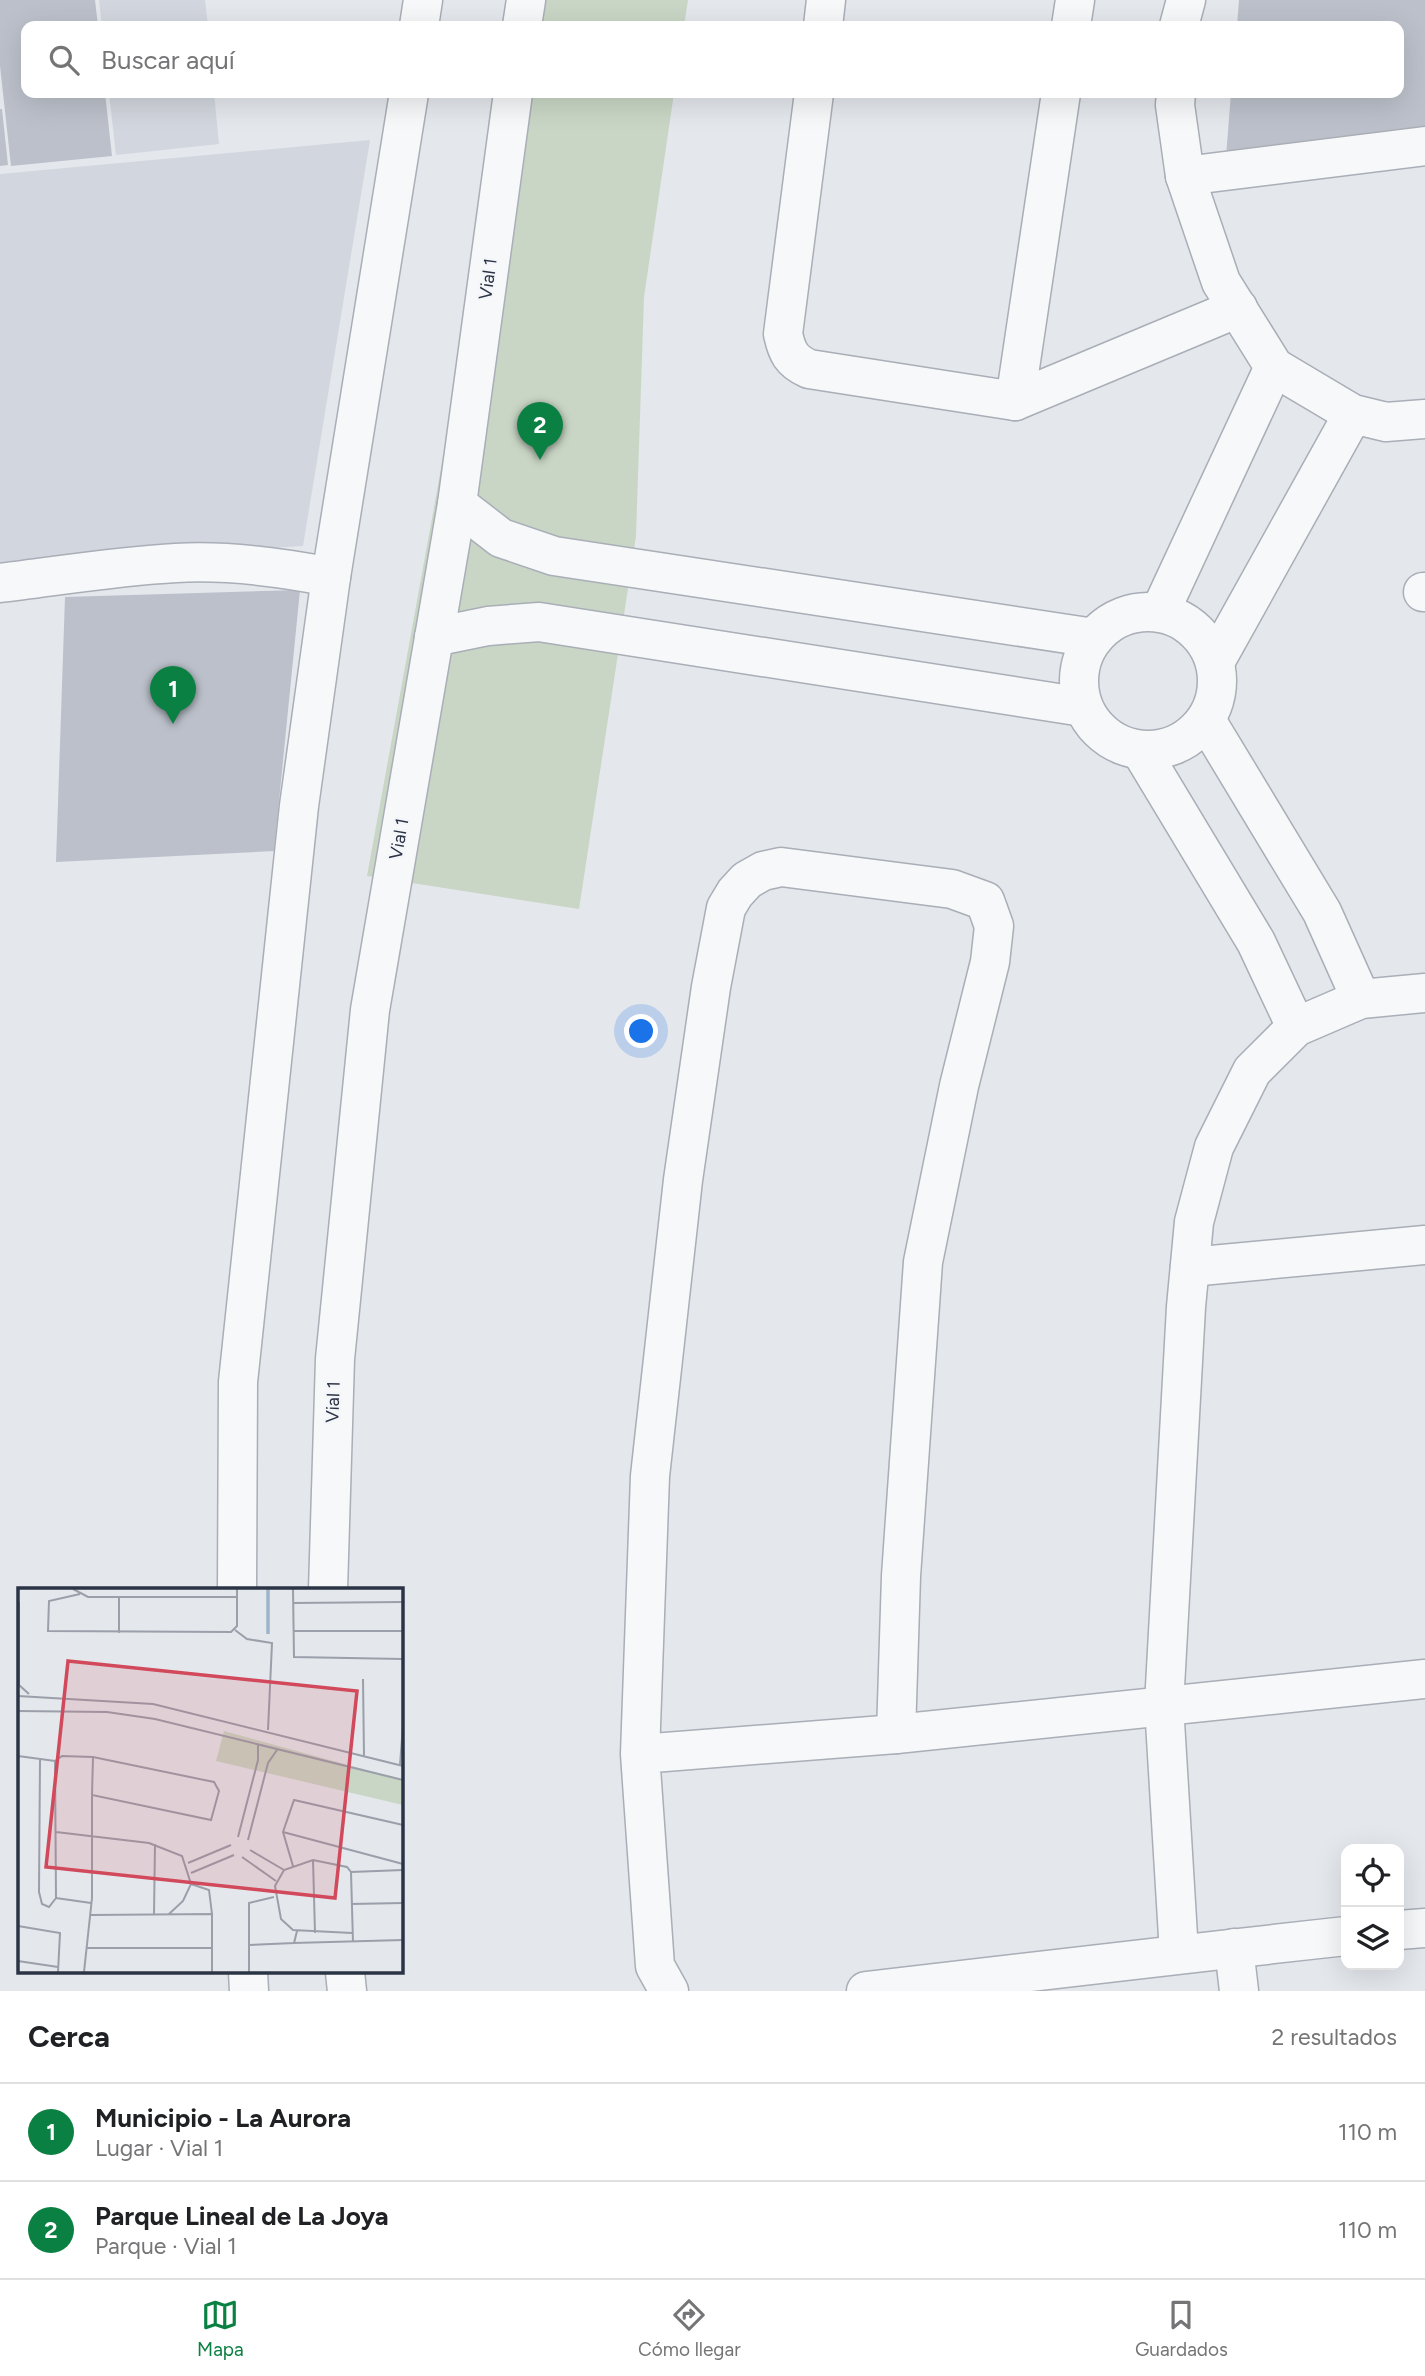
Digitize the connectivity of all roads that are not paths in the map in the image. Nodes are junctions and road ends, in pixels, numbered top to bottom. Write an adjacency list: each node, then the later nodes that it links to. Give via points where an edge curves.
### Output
1 (423, 0): 6 (street)
2 (526, 0): 7 (street)
3 (826, 0): 8 (street)
4 (1075, 0): 9 (street)
5 (1186, 0): 10 (street)
6 (420, 21)
7 (523, 21)
8 (824, 21)
9 (1072, 21)
10 (1180, 21)
11 (407, 98): 24 (street)
12 (512, 98): 23 (street, Vial 1)
13 (813, 98): 20 (street, via 783,334 787,351 795,363 808,369)
14 (1060, 98): 20 (street)
15 (1176, 98): 17 (street)
16 (1425, 146): 17 (street)
17 (1185, 176): 18 (street, via 1221,282)
18 (1238, 309): 19 (street); 20 (street)
19 (1274, 367): 21 (street); 26 (street)
20 (1015, 401)
21 (1353, 414): 22 (street, via 1386,422); 29 (street)
22 (1425, 419)
23 (457, 504): 27 (street, Vial 1); 28 (street, via 501,538 554,556)
24 (331, 577): 25 (street, via 287,568 176,563); 38 (street, via 299,806 239,1382)
25 (0, 583)
26 (1160, 612): 28 (street, via 1124,617); 29 (street, via 1184,621 1203,639)
27 (434, 637): 30 (street, via 539,622); 39 (street, Vial 1, via 370,1010 335,1359)
28 (1094, 638): 30 (street, via 1082,659)
29 (1215, 662): 31 (street, via 1217,692)
30 (1083, 707): 32 (street, via 1100,732 1126,748)
31 (1206, 720): 32 (street, via 1184,741); 34 (street, via 1322,912)
32 (1141, 751): 35 (street, via 1256,942)
33 (1425, 993): 34 (street)
34 (1361, 999): 35 (street)
35 (1296, 1027): 37 (street, via 1252,1072 1214,1147 1194,1222)
36 (1425, 1245): 37 (street)
37 (1190, 1267): 41 (street)
38 (237, 1588)
39 (328, 1588)
40 (1425, 1679): 41 (street)
41 (1164, 1705): 42 (street); 48 (street)
42 (896, 1734): 43 (street); 43 (street, via 901,1576 923,1262 990,962 994,926 985,901 952,889 781,866 747,880 734,893 726,908 712,987 683,1180 650,1476)
43 (640, 1754): 50 (street, via 655,1966)
44 (1425, 1928): 45 (street)
45 (1404, 1930)
46 (1341, 1937): 47 (street)
47 (1234, 1948): 48 (street); 52 (street)
48 (1179, 1953): 49 (street)
49 (1067, 1980): 51 (street)
50 (670, 1991)
51 (866, 1991)
52 (1239, 1991)

